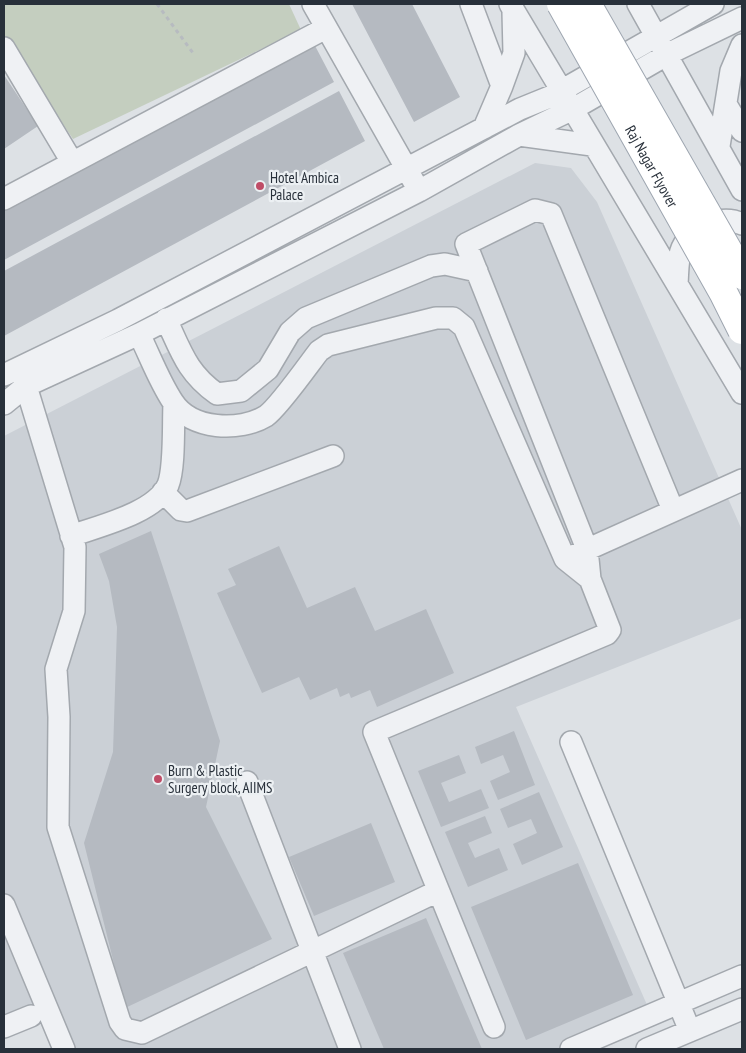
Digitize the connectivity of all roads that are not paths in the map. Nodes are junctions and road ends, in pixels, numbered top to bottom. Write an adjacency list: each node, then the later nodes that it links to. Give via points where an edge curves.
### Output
1 (313, 4): 9 (street)
2 (471, 4): 14 (street)
3 (561, 4): 33 (main road, Raj Nagar Flyover, bridge, via 720,285)
4 (587, 4): 30 (main road, Raj Nagar Flyover, bridge)
5 (638, 4): 10 (street)
6 (713, 4): 10 (street)
7 (511, 8): 14 (street, via 514,52); 15 (street)
8 (742, 18): 13 (street)
9 (326, 28): 23 (street); 24 (street)
10 (657, 36): 13 (street); 15 (street)
11 (742, 44): 16 (street, via 731,71)
12 (4, 48): 23 (street)
13 (668, 54): 17 (street); 22 (street)
14 (502, 86): 18 (street)
15 (561, 91): 17 (street); 18 (street)
16 (726, 104): 19 (street); 22 (street)
17 (573, 109): 20 (street); 21 (street)
18 (484, 128): 24 (street)
19 (742, 131)
20 (519, 135): 21 (street); 25 (street)
21 (592, 145): 31 (street)
22 (719, 146): 26 (street)
23 (72, 162): 27 (street)
24 (406, 170): 25 (street); 35 (street, via 118,320)
25 (419, 190): 32 (street)
26 (742, 190)
27 (4, 199)
28 (742, 224): 31 (street, via 725,220 711,222 698,230 682,247)
29 (477, 271): 32 (street, via 445,264 431,266 306,318 290,332 268,369 241,391 217,394 201,383 190,370); 43 (street, via 466,244 535,210 551,214); 45 (street)
30 (742, 275)
31 (677, 284): 37 (street)
32 (166, 319): 34 (street)
33 (742, 330)
34 (139, 334): 36 (street); 39 (street)
35 (4, 375)
36 (26, 386): 38 (street); 44 (street)
37 (742, 393)
38 (4, 404)
39 (174, 404): 42 (street, via 171,472); 46 (street, via 196,421 227,427 248,423 268,415 320,351 328,346 436,318 453,318 464,327)
40 (333, 456): 42 (street, via 187,511 181,510)
41 (742, 480): 43 (street)
42 (163, 492): 44 (street, via 143,508)
43 (673, 510): 45 (street)
44 (71, 536): 52 (street, via 75,548 74,611 56,669 58,827 120,1022 125,1029 142,1033)
45 (587, 549): 46 (street); 47 (street)
46 (565, 559): 47 (street)
47 (590, 579): 50 (street, via 610,628 607,634 374,732)
48 (570, 742): 54 (street)
49 (247, 782): 52 (street)
50 (438, 891): 52 (street); 58 (street)
51 (4, 905): 60 (street)
52 (314, 951): 61 (street)
53 (742, 976): 54 (street)
54 (678, 1004): 59 (street); 62 (street)
55 (742, 1009): 59 (street)
56 (31, 1016): 57 (street)
57 (4, 1027)
58 (494, 1027)
59 (690, 1031): 63 (street)
60 (64, 1049)
61 (350, 1049)
62 (571, 1049)
63 (647, 1049)

